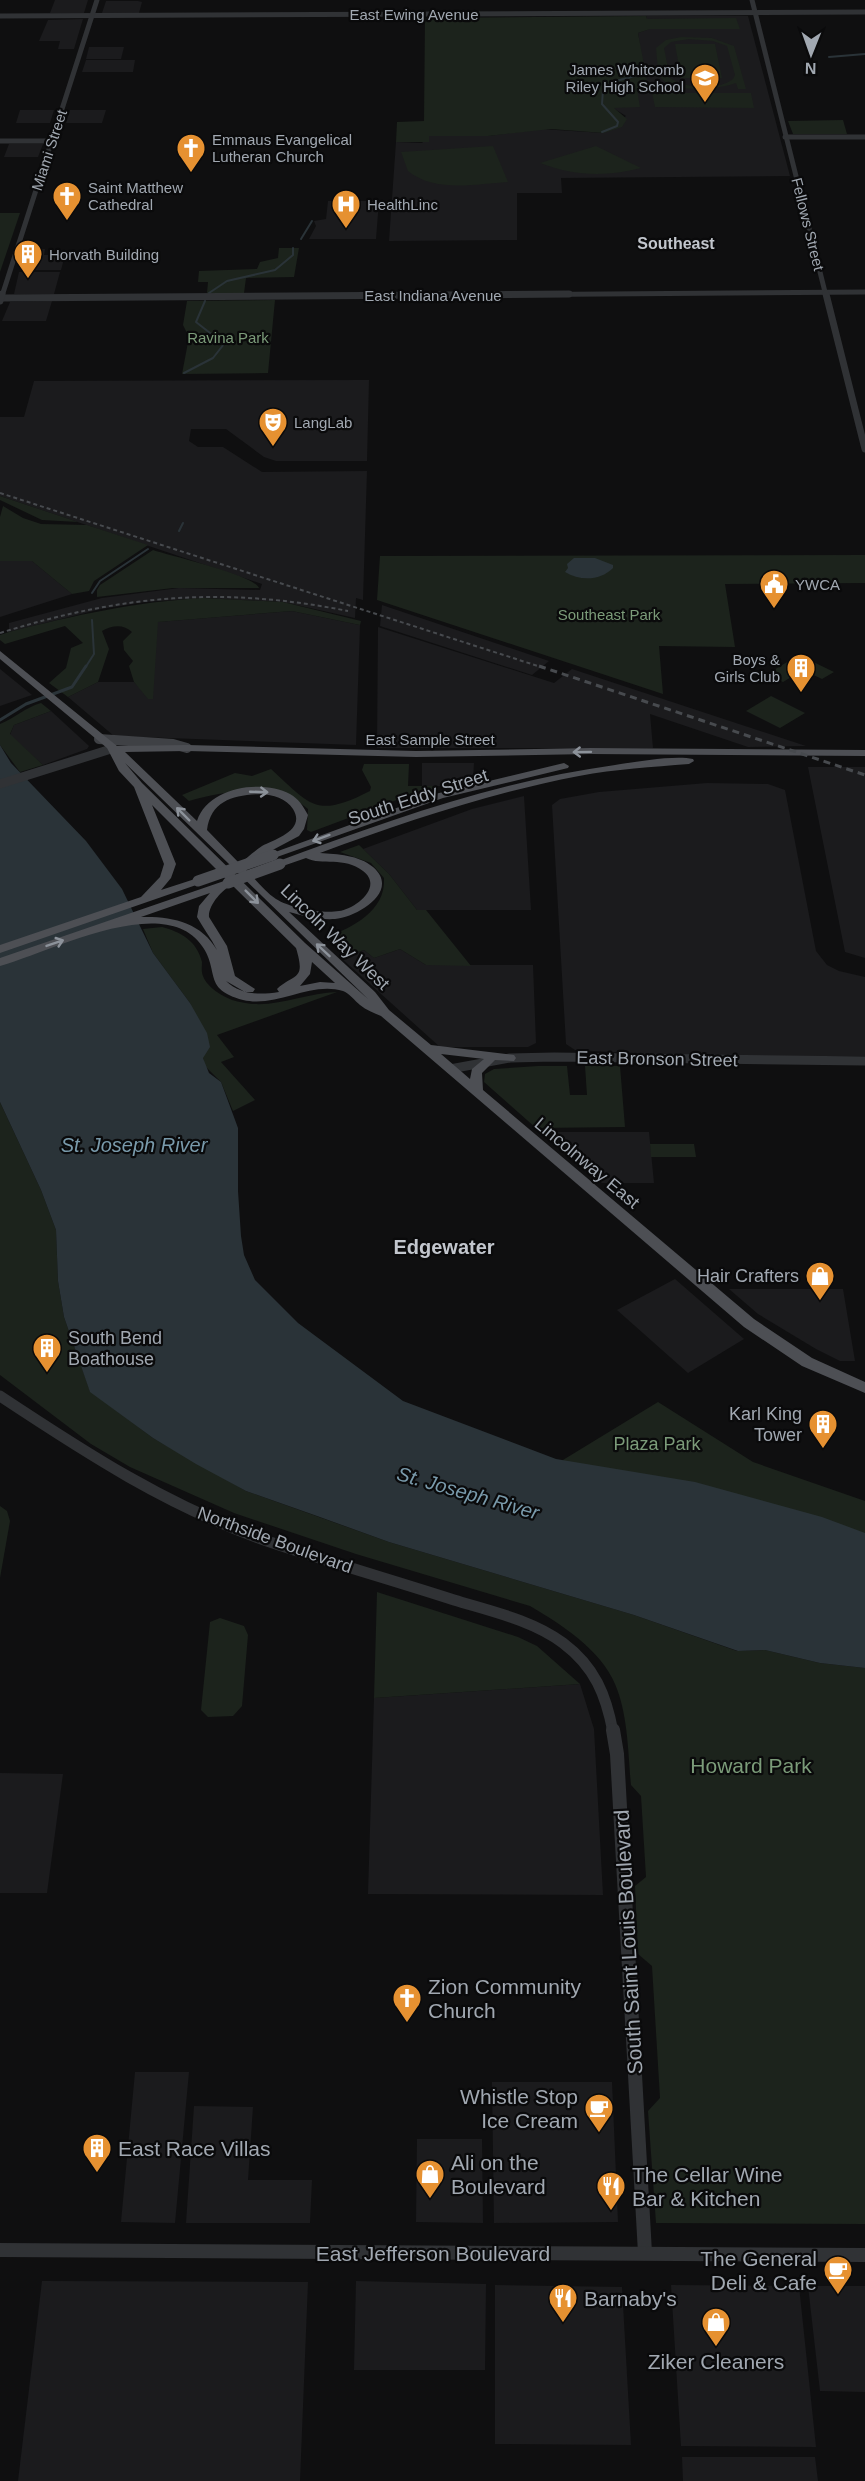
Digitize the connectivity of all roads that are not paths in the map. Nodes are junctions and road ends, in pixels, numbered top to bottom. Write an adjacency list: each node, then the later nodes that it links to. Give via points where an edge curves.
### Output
1 (97, 0): 6 (street, Miami Street)
2 (752, 0): 3 (street, Fellows Street)
3 (754, 12): 4 (street, East Ewing Avenue); 6 (street, East Ewing Avenue); 7 (street, Fellows Street)
4 (865, 12)
5 (0, 16): 6 (street, East Ewing Avenue)
6 (92, 16): 10 (street, Miami Street)
7 (785, 137): 8 (street); 12 (street, Fellows Street)
8 (865, 137)
9 (0, 141): 10 (street)
10 (51, 141): 13 (street, Miami Street)
11 (865, 292): 12 (street, East Indiana Avenue)
12 (825, 293): 13 (street, East Indiana Avenue); 14 (street, Fellows Street)
13 (0, 299)
14 (865, 449)
15 (0, 654): 16 (main road, Lincoln Way West)
16 (99, 739): 17 (main road); 18 (main road, Lincoln Way West)
17 (187, 748): 18 (main road, East Sample Street); 19 (main road, East Sample Street, one-way to 17, via 376,754)
18 (111, 749): 22 (street, East Sample Street); 23 (main road, Lincoln Way West); 24 (main road, Lincoln Way West, one-way to 18, via 135,766)
19 (704, 753): 20 (main road, East Sample Street); 25 (main road, South Eddy Street, one-way to 25, via 603,760 530,772 439,796)
20 (865, 753)
21 (865, 759): 25 (main road, South Eddy Street, via 691,760 574,773 447,804)
22 (0, 784)
23 (138, 785): 27 (main road, via 170,864); 30 (main road, Lincoln Way West, one-way to 30)
24 (201, 831): 25 (main road, one-way to 25, via 206,812 222,798 249,791 276,793 298,806 302,819); 28 (main road, Lincoln Way West)
25 (277, 857): 26 (main road, South Eddy Street, bridge, via 228,883); 26 (main road, South Eddy Street, bridge, via 243,866); 28 (main road, via 349,859 373,875 376,887 362,906 341,914 312,915)
26 (206, 889): 27 (main road, South Eddy Street); 30 (main road, via 202,909 205,925 220,944 230,978 242,987 262,992 296,984 308,969)
27 (164, 894): 29 (main road, South Eddy Street); 31 (main road, South Eddy Street)
28 (271, 901): 34 (main road, Lincoln Way West, one-way to 28, via 371,994)
29 (110, 924): 32 (main road, South Eddy Street, one-way to 29); 33 (main road, via 157,920 190,930 210,948 218,979 236,993 265,998 321,986)
30 (301, 946): 33 (main road, Lincoln Way West)
31 (0, 949)
32 (0, 962)
33 (348, 988): 34 (main road, Lincoln Way West, via 366,1004)
34 (385, 1013): 35 (main road, Lincolnway East)
35 (426, 1048): 36 (main road); 39 (main road, Lincolnway East)
36 (510, 1058): 37 (street, East Bronson Street); 38 (street, East Bronson Street)
37 (489, 1061): 39 (street, East Bronson Street); 40 (main road, via 476,1072)
38 (865, 1061)
39 (450, 1069): 40 (main road, Lincolnway East)
40 (477, 1093): 41 (main road, Lincolnway East, via 768,1338 807,1362)
41 (865, 1388)
42 (0, 1396): 43 (street, Northside Boulevard, via 100,1463 172,1502 265,1540 518,1620)
43 (567, 1646): 45 (street, South Saint Louis Boulevard, via 600,1683 612,1715 628,1920)
44 (0, 2250): 45 (street, East Jefferson Boulevard)
45 (645, 2253): 46 (street, East Jefferson Boulevard)
46 (865, 2255)

